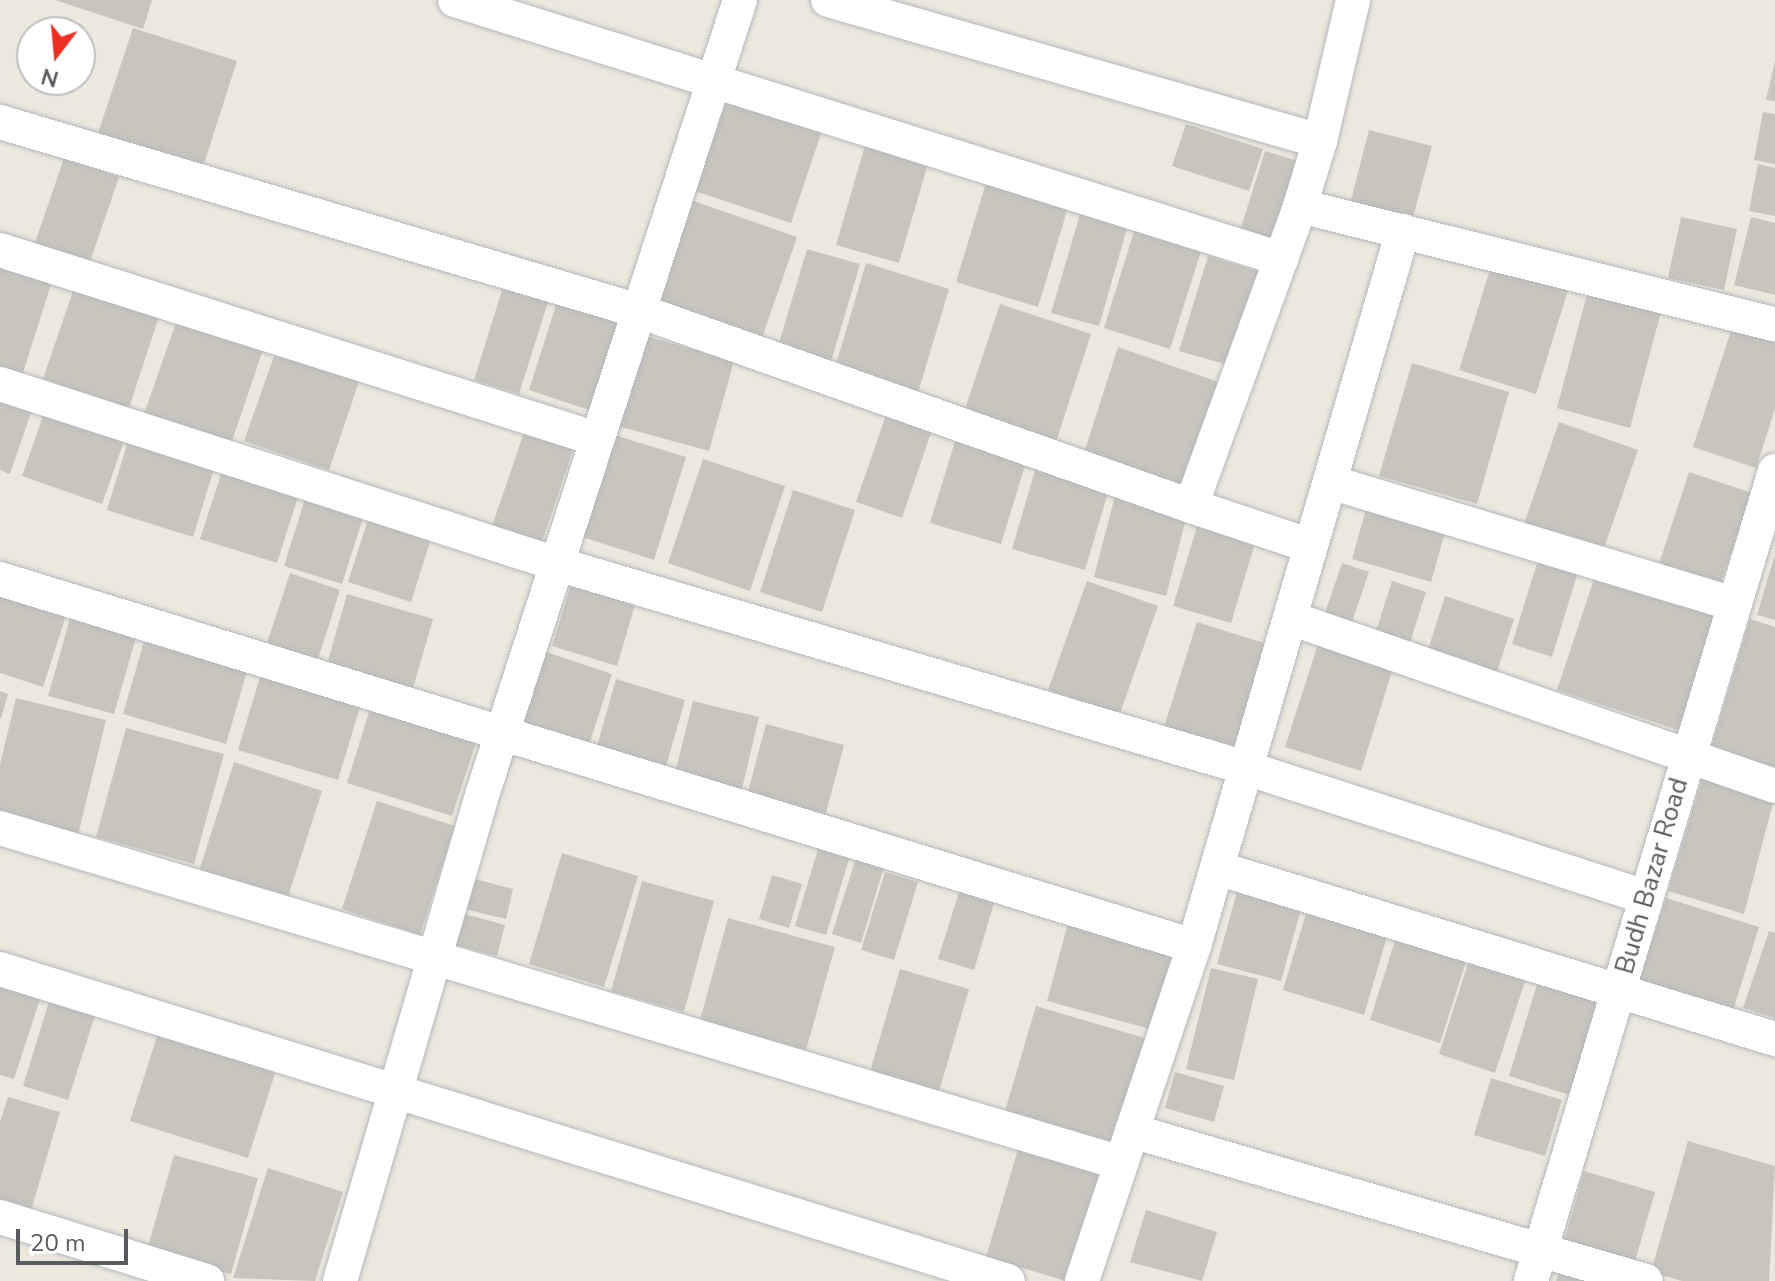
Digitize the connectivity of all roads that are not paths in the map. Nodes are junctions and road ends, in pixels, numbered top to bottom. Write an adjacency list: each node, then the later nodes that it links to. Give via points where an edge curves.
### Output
1 (455, 0): 5 (street)
2 (740, 0): 5 (street)
3 (828, 0): 7 (street)
4 (1353, 0): 7 (street)
5 (713, 84): 11 (street); 12 (street)
6 (0, 122): 12 (street)
7 (1320, 141): 8 (street)
8 (1300, 206): 9 (street); 11 (street)
9 (1403, 231): 13 (street); 17 (street)
10 (0, 250): 15 (street)
11 (1281, 259): 18 (street)
12 (639, 311): 15 (street); 18 (street)
13 (1775, 324)
14 (0, 384): 20 (street)
15 (597, 439): 20 (street)
16 (1774, 480): 22 (street, Budh Bazar Road)
17 (1330, 482): 19 (street); 22 (street)
18 (1191, 506): 19 (street)
19 (1311, 546): 23 (street)
20 (557, 564): 24 (street); 26 (street)
21 (0, 579): 24 (street)
22 (1734, 604): 25 (street, Budh Bazar Road)
23 (1290, 618): 25 (street); 26 (street)
24 (502, 733): 31 (street); 32 (street)
25 (1687, 757): 27 (street); 30 (street, Budh Bazar Road)
26 (1246, 768): 29 (street); 30 (street)
27 (1775, 786)
28 (0, 828): 32 (street)
29 (1217, 868): 31 (street); 34 (street)
30 (1645, 897): 34 (street, Budh Bazar Road)
31 (1194, 946): 37 (street)
32 (435, 957): 36 (street); 38 (street)
33 (0, 969): 36 (street)
34 (1619, 991): 35 (street); 40 (street, Budh Bazar Road)
35 (1775, 1039)
36 (395, 1091): 42 (street); 43 (street)
37 (1132, 1131): 38 (street); 40 (street)
38 (1121, 1163): 44 (street)
39 (0, 1217): 41 (street)
40 (1536, 1265): 45 (street)
41 (207, 1281)
42 (340, 1281)
43 (1008, 1281)
44 (1082, 1281)
45 (1646, 1281)

